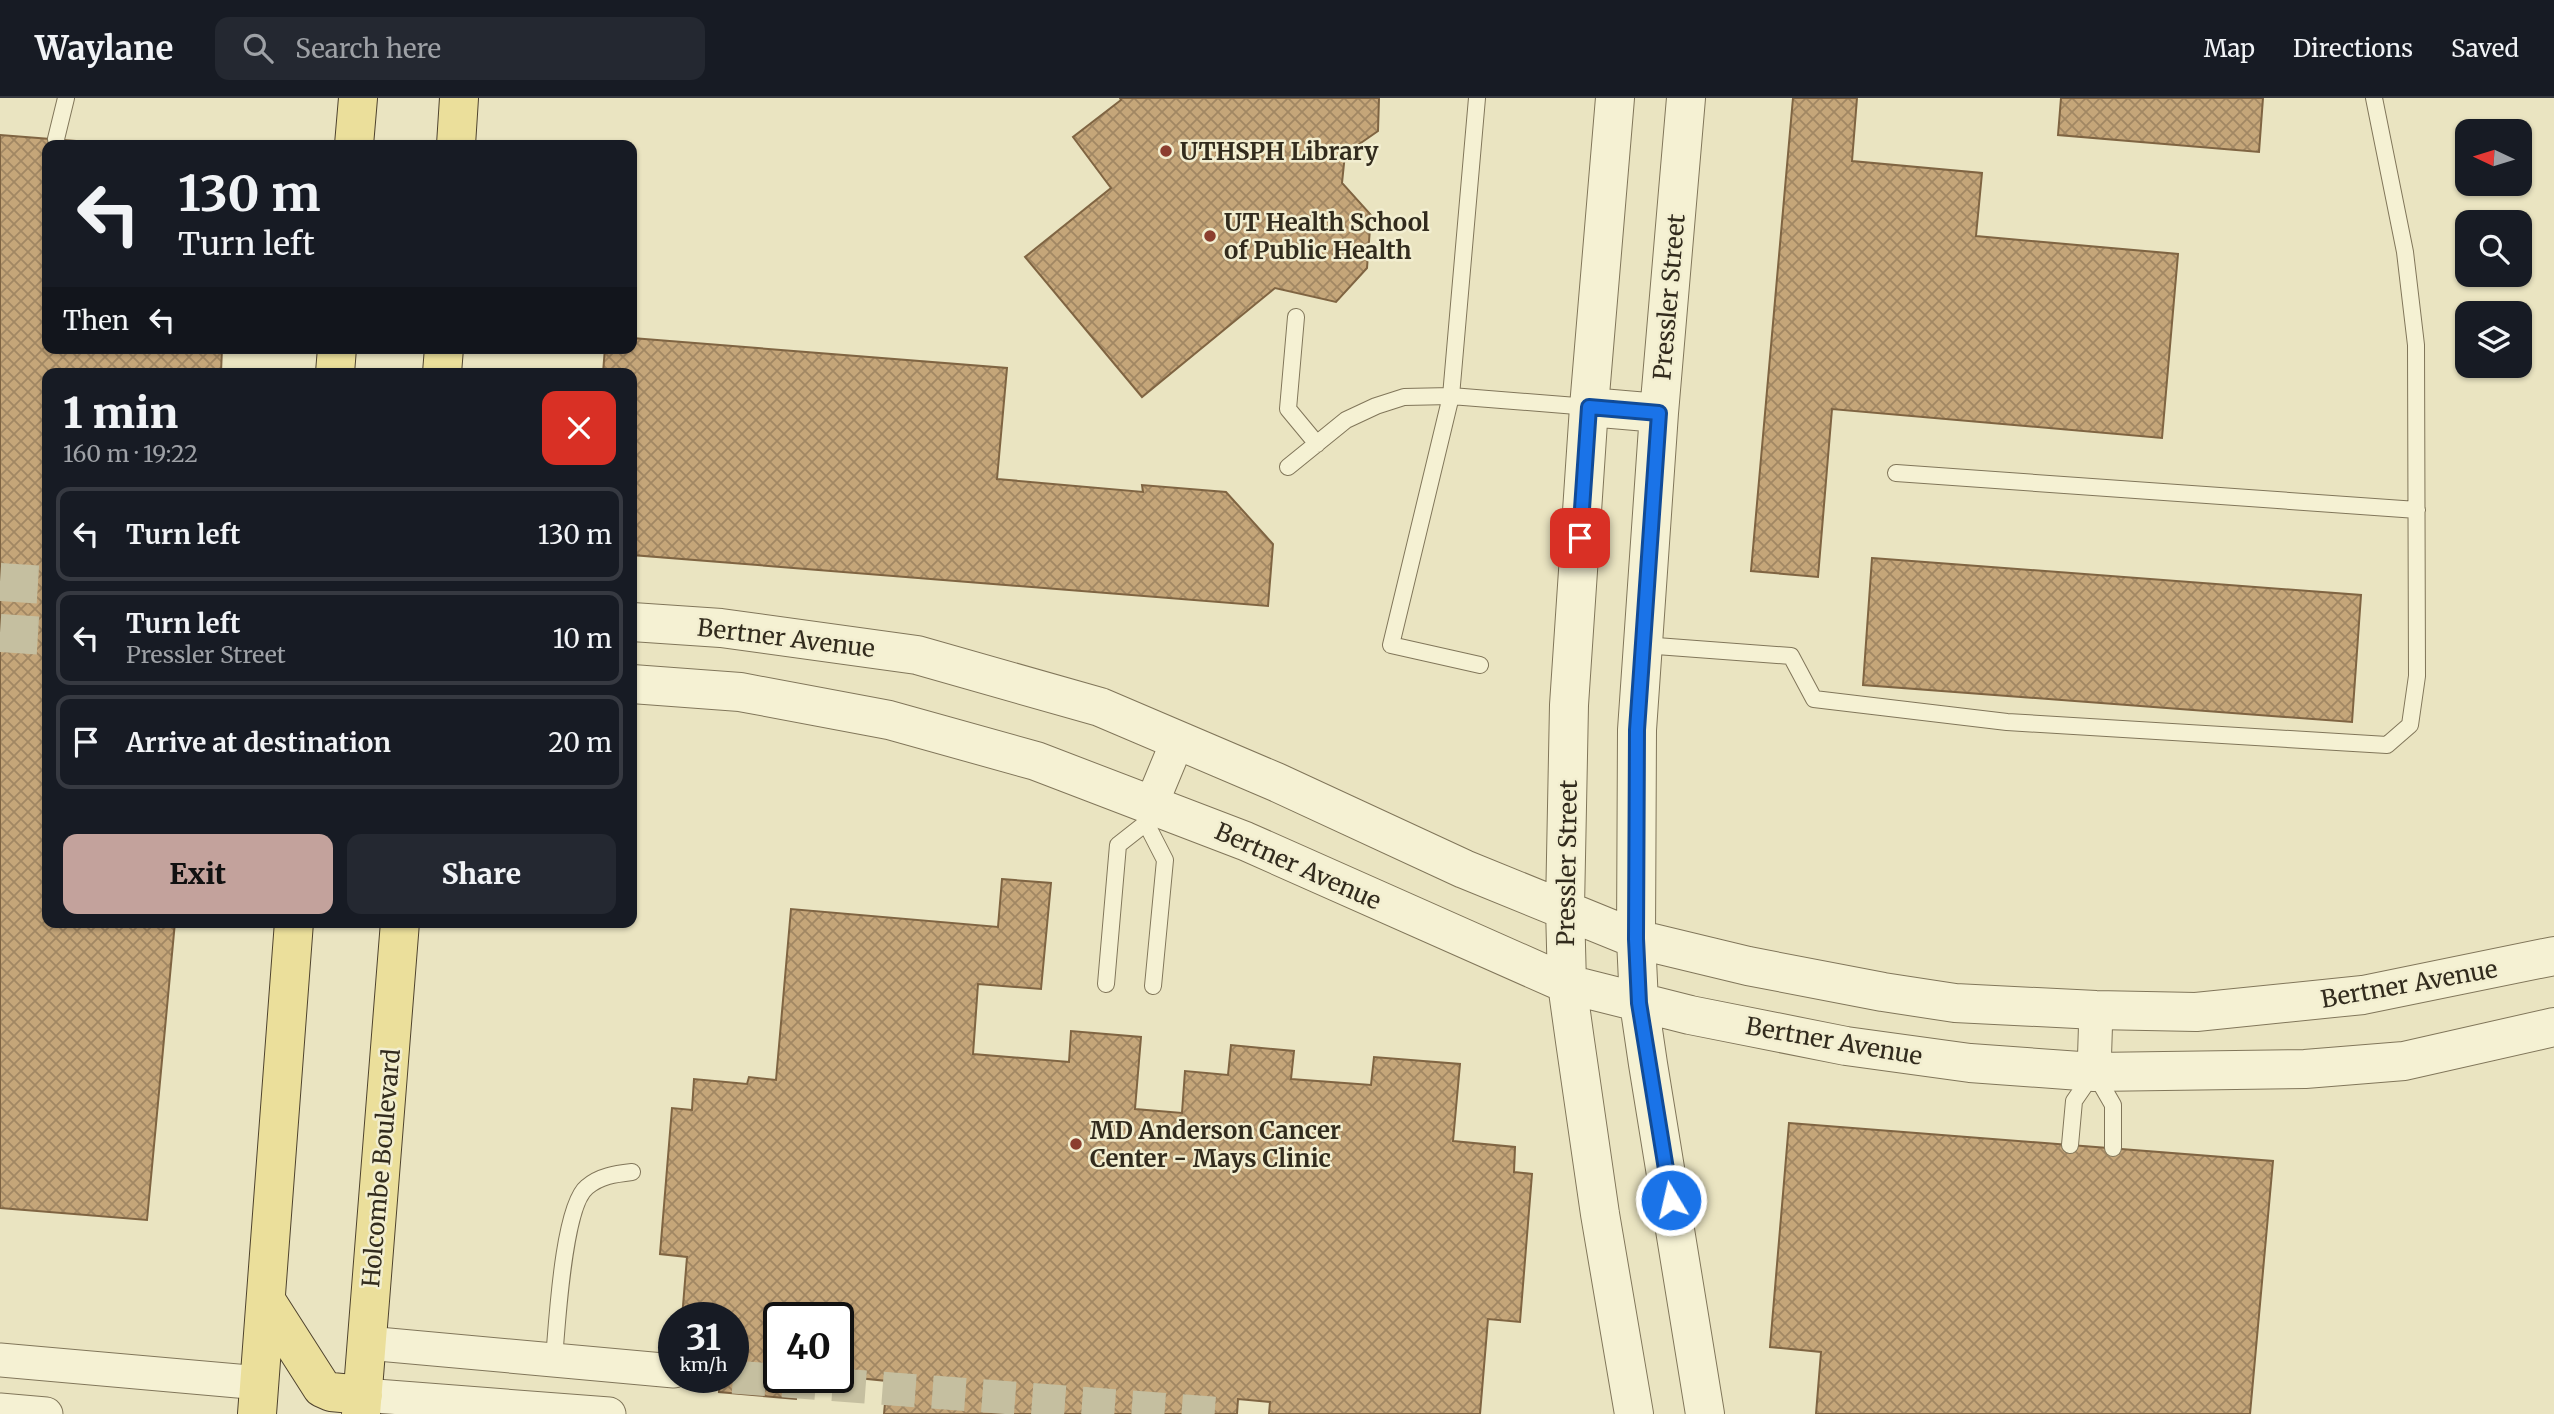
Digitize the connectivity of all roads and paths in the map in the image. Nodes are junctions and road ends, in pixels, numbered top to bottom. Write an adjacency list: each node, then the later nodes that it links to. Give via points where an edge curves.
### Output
1 (66, 98): 8 (lane)
2 (358, 98): 9 (main road)
3 (459, 98): 10 (main road)
4 (1477, 98): 12 (lane)
5 (1615, 98): 13 (street, Pressler Street)
6 (1686, 98): 14 (street, Pressler Street)
7 (2374, 98): 18 (lane, via 2405,252 2416,345)
8 (56, 139)
9 (354, 140)
10 (456, 140)
11 (1296, 317): 15 (lane, via 1288,409)
12 (1451, 396): 13 (lane); 15 (lane, via 1405,397 1376,406 1346,420); 21 (lane, via 1391,645)
13 (1589, 407): 14 (street); 25 (street, Pressler Street, via 1569,705)
14 (1659, 413): 20 (street, Pressler Street)
15 (1317, 444): 16 (lane)
16 (1288, 467)
17 (1896, 473): 18 (lane)
18 (2417, 510): 20 (lane, via 2417,676 2410,725 2387,745 2007,722 1814,699 1791,656)
19 (637, 622): 23 (street, Bertner Avenue, via 721,628 917,655 1100,707)
20 (1643, 645): 28 (street, Pressler Street, via 1637,730)
21 (1480, 665)
22 (637, 684): 24 (street, Bertner Avenue, via 740,692 889,720 1037,761)
23 (1178, 740): 24 (street); 25 (street, Bertner Avenue, via 1464,869)
24 (1149, 814): 30 (lane, via 1118,845); 31 (street, Bertner Avenue, via 1245,841); 32 (lane, via 1166,860)
25 (1565, 908): 28 (street, Bertner Avenue); 31 (street, Pressler Street)
26 (294, 928): 40 (main road)
27 (400, 928): 41 (main road, Holcombe Boulevard)
28 (1636, 939): 33 (street, Pressler Street); 34 (street, Bertner Avenue, via 1882,992 1955,1003)
29 (2554, 956): 34 (street, Bertner Avenue, via 2363,995 2196,1012)
30 (1105, 984)
31 (1567, 984): 33 (street, Bertner Avenue); 52 (street, Pressler Street)
32 (1153, 986)
33 (1639, 1003): 36 (street, Bertner Avenue, via 1846,1046 1970,1063); 53 (street, Pressler Street)
34 (2096, 1010): 36 (street)
35 (2554, 1027): 36 (street, Bertner Avenue, via 2404,1061 2305,1069)
36 (2094, 1072): 37 (lane, via 2074,1101); 38 (lane, via 2113,1105)
37 (2070, 1145)
38 (2113, 1148)
39 (632, 1172): 42 (lane, via 607,1175 584,1188 566,1232)
40 (267, 1302): 45 (main road); 46 (main road, via 322,1388)
41 (367, 1343): 42 (street); 46 (main road, Holcombe Boulevard)
42 (554, 1359): 44 (street); 47 (street)
43 (0, 1360): 45 (street)
44 (658, 1369)
45 (259, 1399): 50 (main road)
46 (362, 1404): 47 (street)
47 (550, 1408): 51 (street)
48 (0, 1410): 49 (street)
49 (46, 1414)
50 (290, 1414)
51 (609, 1414)
52 (1634, 1414)
53 (1705, 1414)

